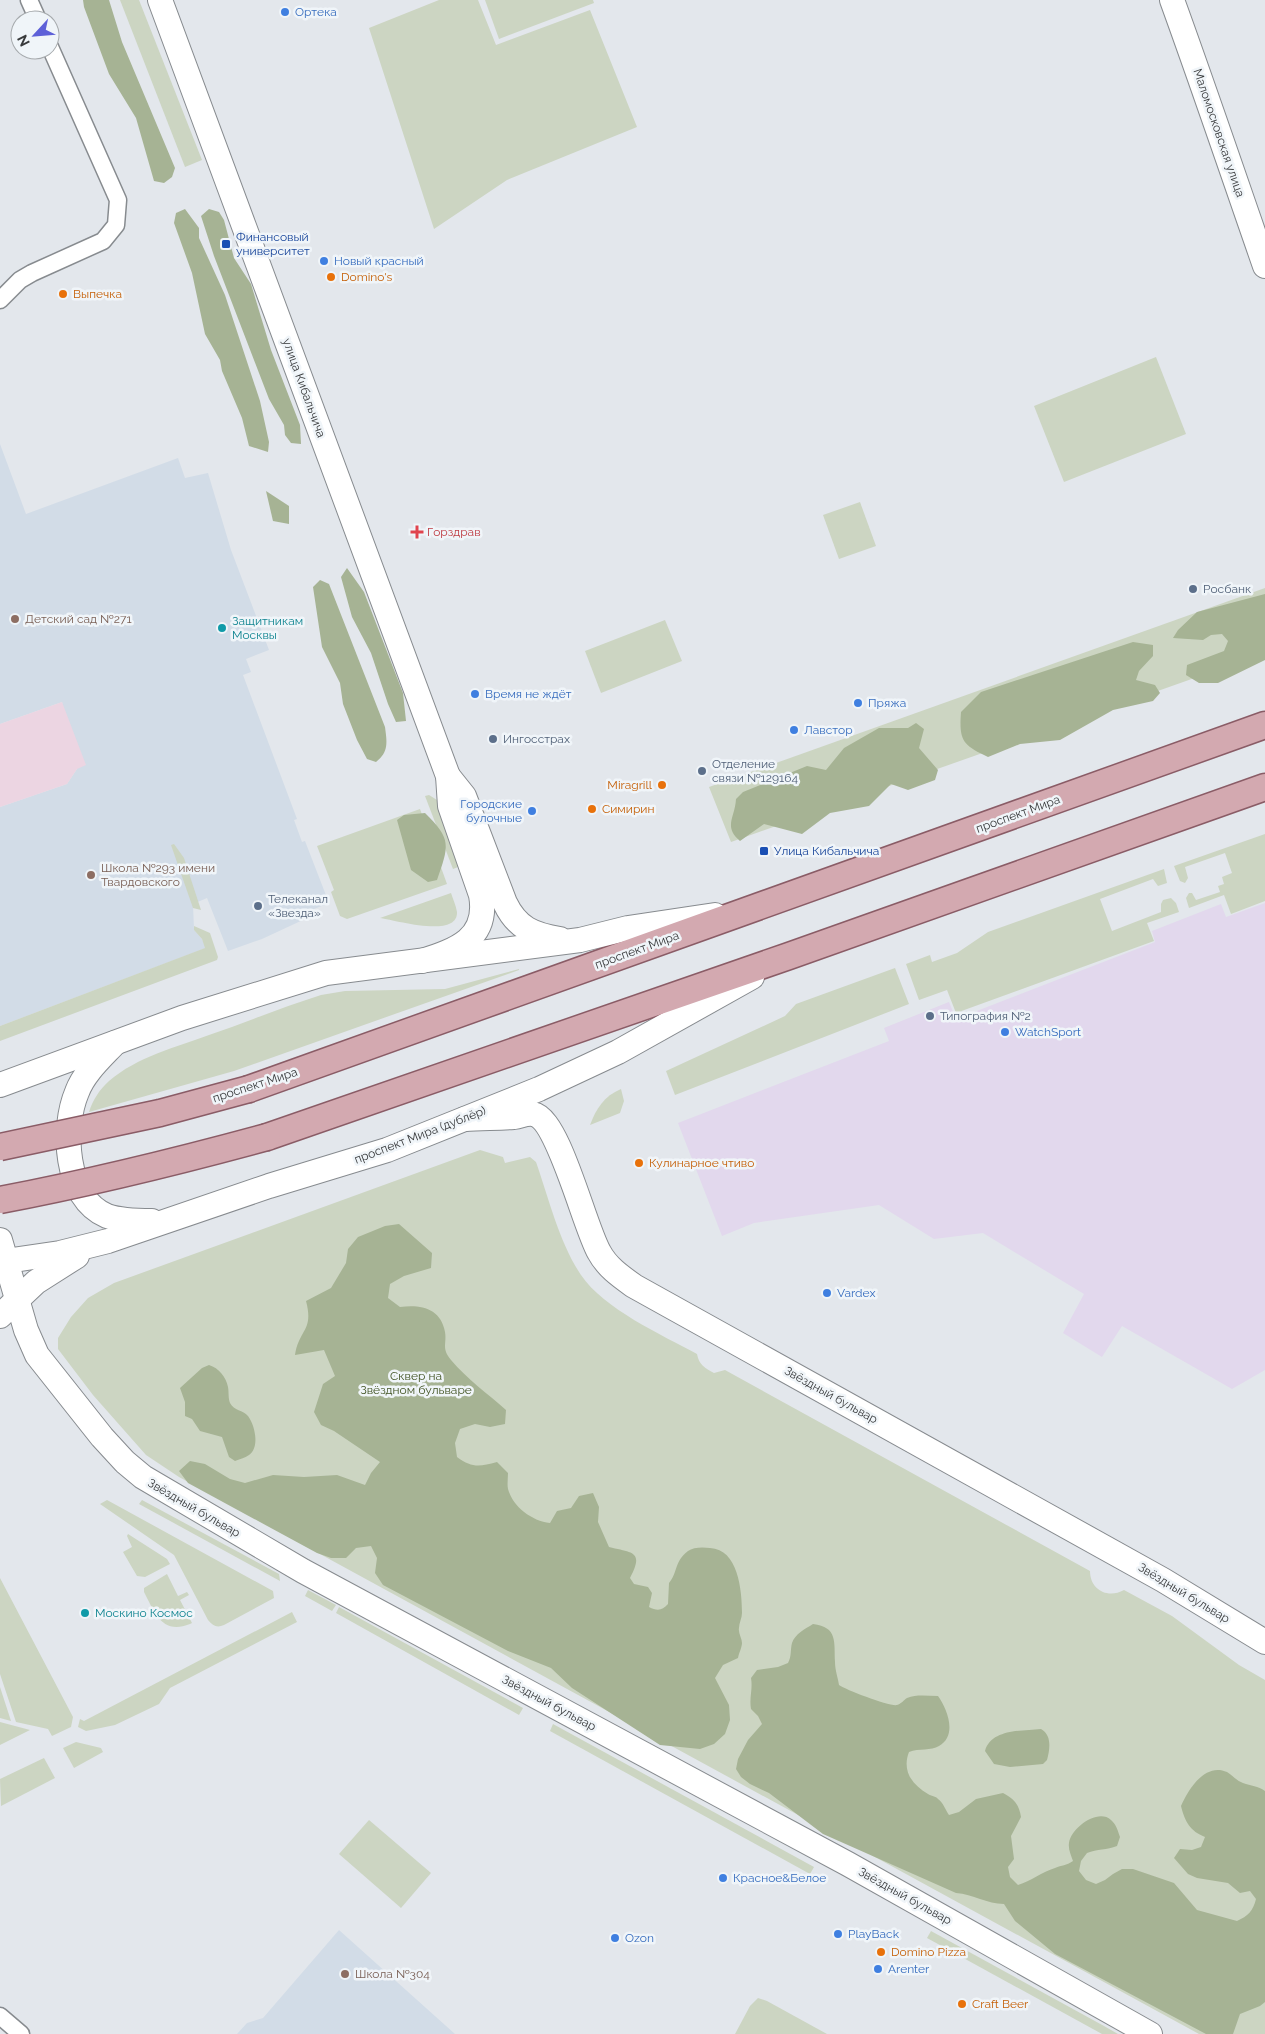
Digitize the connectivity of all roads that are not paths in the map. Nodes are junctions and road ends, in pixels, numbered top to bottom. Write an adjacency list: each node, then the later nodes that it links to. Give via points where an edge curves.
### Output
1 (160, 0): 7 (street, улица Кибальчича)
2 (1172, 0): 4 (street, Маломосковская улица)
3 (55, 60): 5 (street, via 118,200 116,225 103,241 32,273)
4 (1265, 266)
5 (0, 300)
6 (1265, 725): 9 (main road, проспект Мира)
7 (448, 776): 10 (street, улица Кибальчича, via 464,796 512,917 522,927 537,934); 12 (street, улица Кибальчича, via 450,806 480,895 482,911 475,932 465,944)
8 (1265, 787): 11 (main road)
9 (752, 909): 10 (street, via 628,928); 16 (main road, проспект Мира, bridge, via 249,1089 160,1113)
10 (580, 940): 12 (street)
11 (789, 956): 15 (street, проспект Мира (дублёр), via 618,1052 539,1089); 17 (main road, bridge, via 267,1136 174,1163)
12 (422, 961): 13 (street, via 326,974)
13 (118, 1040): 14 (street); 18 (street, via 84,1078 75,1098 68,1135 74,1174 87,1200 105,1215 140,1221)
14 (0, 1084)
15 (465, 1118): 18 (street, проспект Мира (дублёр), via 387,1150); 23 (street, Звёздный бульвар, via 526,1114 545,1121 561,1152 587,1228 599,1252 606,1263 634,1286 1164,1580)
16 (0, 1146)
17 (0, 1200)
18 (166, 1220): 19 (street, проспект Мира (дублёр))
19 (108, 1242): 20 (street, проспект Мира (дублёр), via 60,1253); 21 (street, via 58,1266)
20 (2, 1255): 21 (street, Звёздный бульвар)
21 (16, 1299): 22 (street); 26 (street, Звёздный бульвар, via 37,1355 102,1437 143,1477 303,1571 848,1864)
22 (0, 1316)
23 (1265, 1642)
24 (0, 2016): 25 (street)
25 (21, 2034)
26 (1150, 2034)

